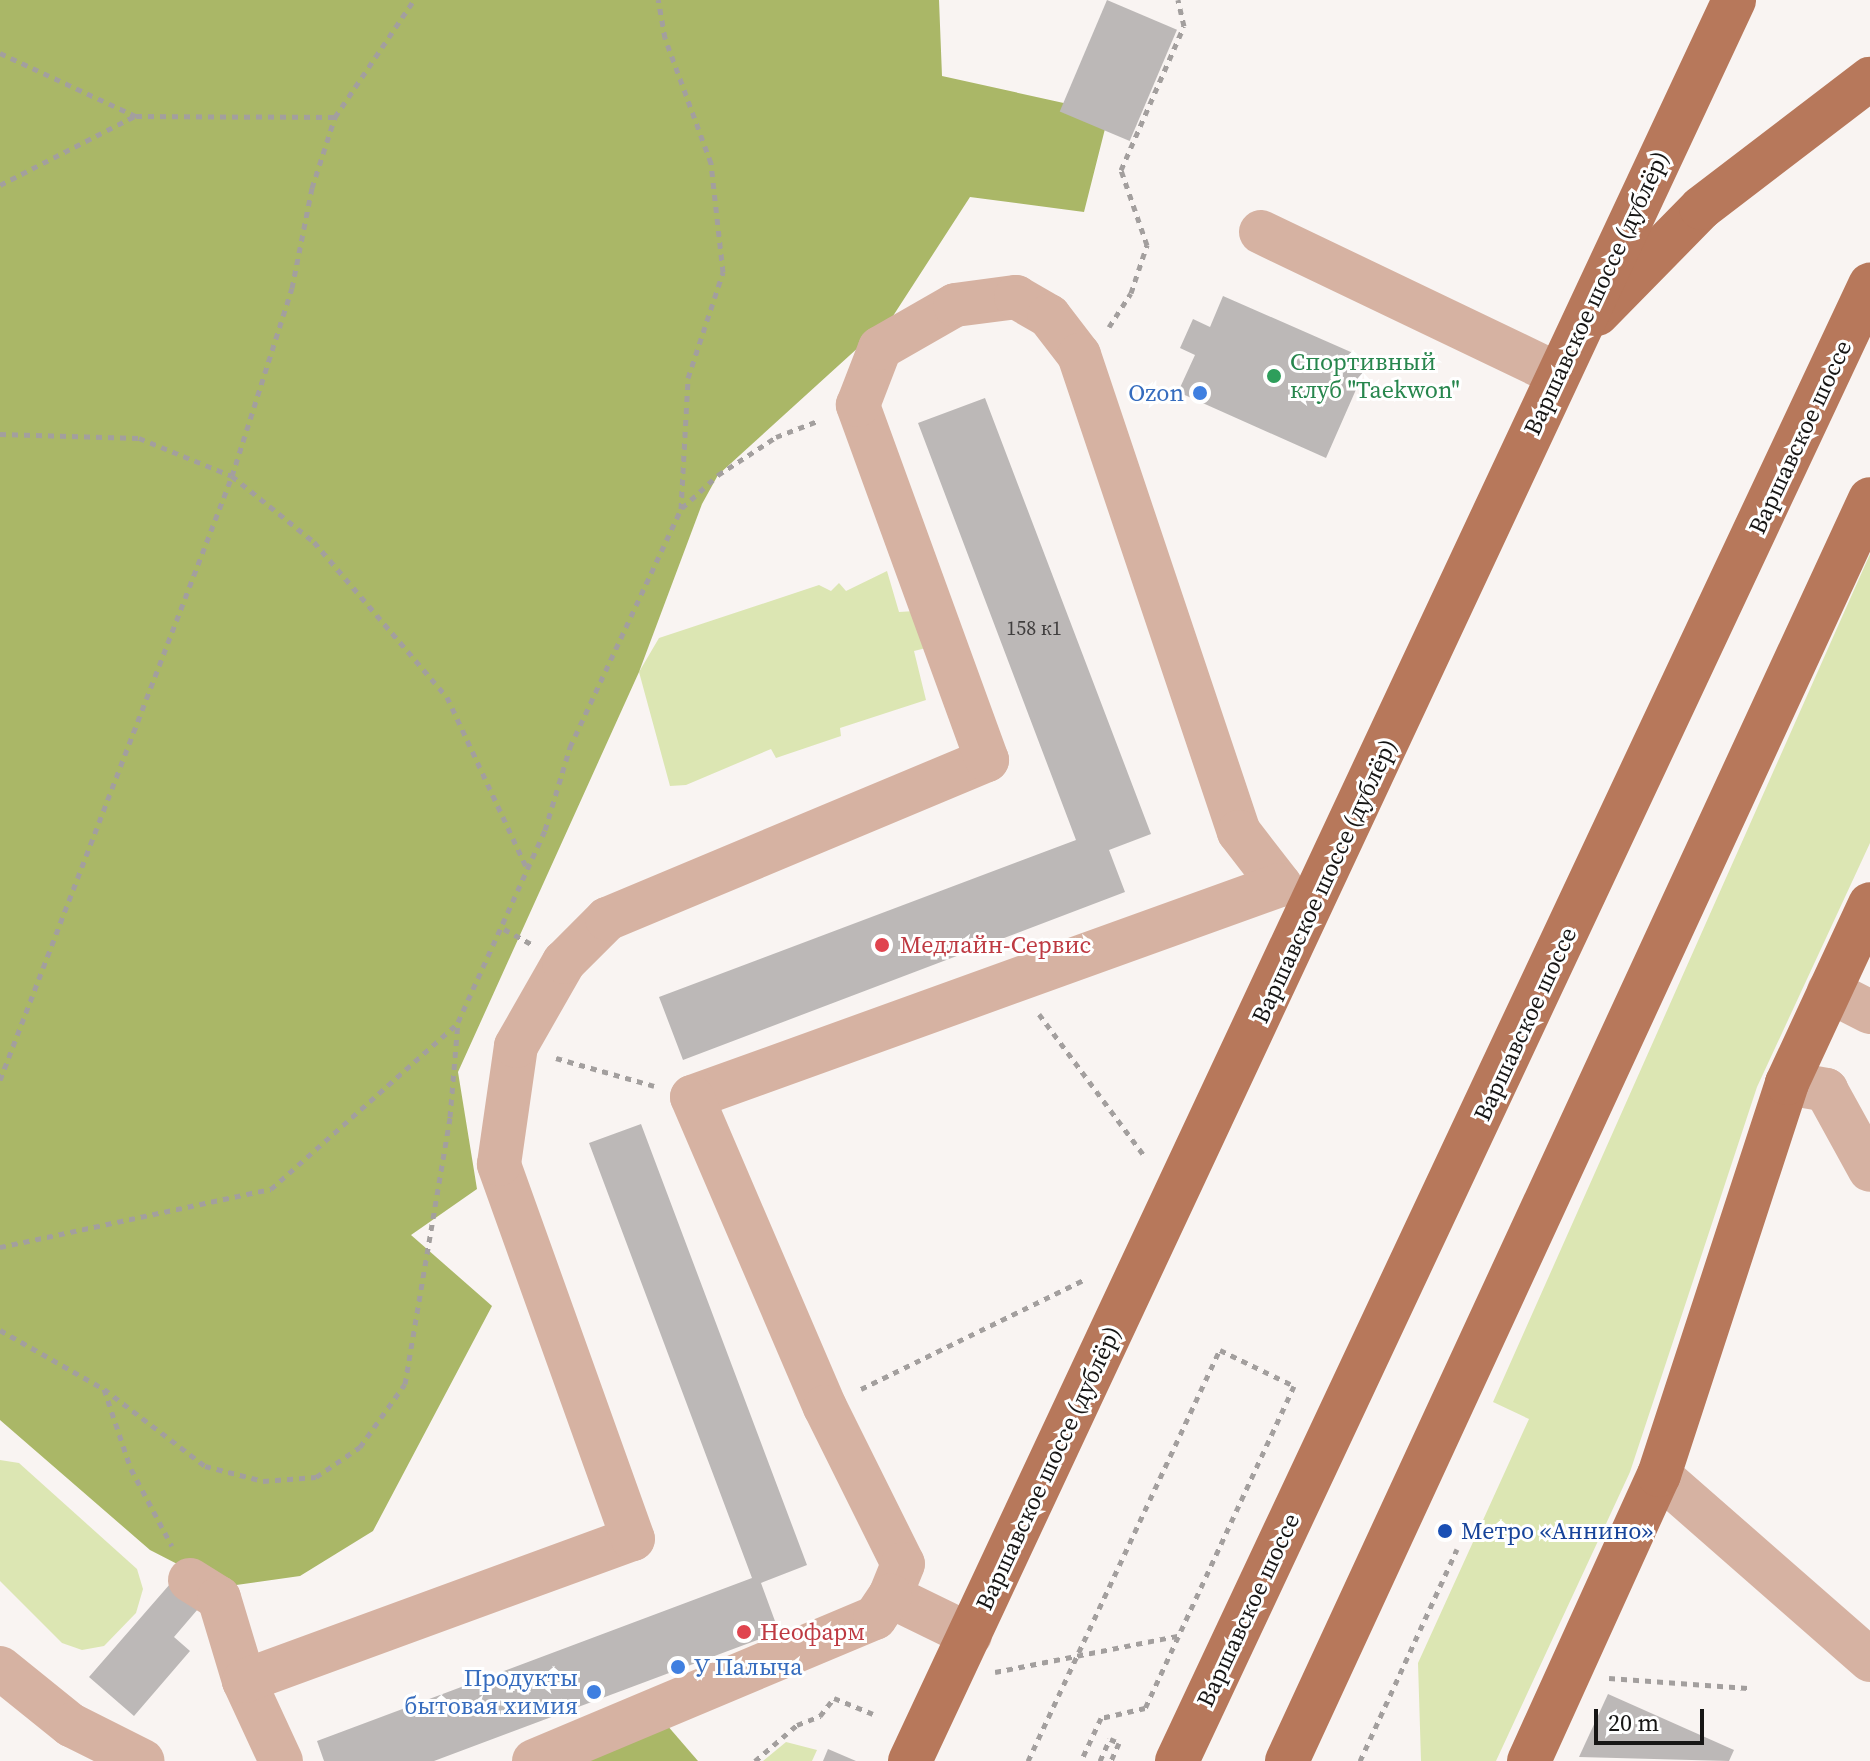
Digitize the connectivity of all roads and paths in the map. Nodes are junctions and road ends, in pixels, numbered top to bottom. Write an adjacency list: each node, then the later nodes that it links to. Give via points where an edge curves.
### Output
1 (414, 0): 8 (path)
2 (658, 0): 18 (path, via 665,38 711,163 723,272 688,378)
3 (1178, 0): 12 (path, via 1184,26 1121,170 1147,245 1131,293 1105,333)
4 (1734, 0): 13 (main road, Варшавское шоссе (дублёр))
5 (0, 53): 7 (path)
6 (1870, 79): 13 (main road, via 1701,208)
7 (136, 116): 8 (path); 9 (path)
8 (335, 117): 16 (path, via 312,188 292,288)
9 (0, 185)
10 (1261, 232): 13 (street)
11 (1870, 285): 60 (main road, Варшавское шоссе)
12 (1079, 355): 14 (street, via 1049,316 1016,297 955,305 880,348); 20 (street, via 1239,832)
13 (1564, 357): 20 (main road, Варшавское шоссе (дублёр))
14 (858, 405): 18 (path, via 776,437 718,475); 26 (street, via 987,760 607,919 564,962)
15 (0, 434): 16 (path, via 139,438)
16 (232, 476): 19 (path, via 314,542 447,697); 27 (path)
17 (1870, 499): 61 (main road)
18 (681, 509): 19 (path, via 570,747)
19 (528, 871): 25 (path)
20 (1299, 891): 22 (street); 41 (main road, Варшавское шоссе (дублёр))
21 (1870, 904): 23 (main road)
22 (1016, 982): 29 (street); 30 (path)
23 (1829, 991): 24 (street); 28 (main road)
24 (1870, 1012)
25 (458, 1022): 32 (path, via 271,1189); 35 (path, via 450,1117 405,1384 360,1447 316,1477 263,1481 205,1466)
26 (516, 1046): 29 (path); 47 (street, via 499,1164 633,1539)
27 (0, 1080)
28 (1787, 1083): 31 (street, via 1826,1090); 37 (main road)
29 (692, 1097): 36 (street)
30 (1146, 1158)
31 (1870, 1170)
32 (0, 1247)
33 (1086, 1279): 36 (path)
34 (0, 1330): 35 (path)
35 (104, 1389): 39 (path, via 131,1469)
36 (825, 1407): 40 (street, via 903,1564)
37 (1659, 1475): 44 (street); 63 (main road)
38 (1457, 1549): 62 (path)
39 (190, 1580): 47 (street, via 219,1598)
40 (890, 1596): 41 (street); 53 (street, via 875,1618)
41 (970, 1635): 48 (main road, Варшавское шоссе (дублёр))
42 (1178, 1635): 43 (path); 43 (path, via 1294,1386 1220,1350); 57 (path, via 1145,1708 1101,1718)
43 (1074, 1657): 48 (path); 56 (path)
44 (1870, 1660)
45 (0, 1668): 51 (street, via 71,1725)
46 (1598, 1677): 49 (path)
47 (244, 1681): 52 (street)
48 (948, 1681): 55 (main road, Варшавское шоссе (дублёр))
49 (1748, 1688)
50 (873, 1714): 54 (path, via 834,1698 820,1716 797,1725)
51 (143, 1761)
52 (281, 1761)
53 (534, 1761)
54 (755, 1761)
55 (910, 1761)
56 (1028, 1761)
57 (1081, 1761)
58 (1100, 1761): 59 (path, via 1110,1739 1119,1743)
59 (1111, 1761)
60 (1177, 1761)
61 (1287, 1761)
62 (1360, 1761)
63 (1529, 1761)

